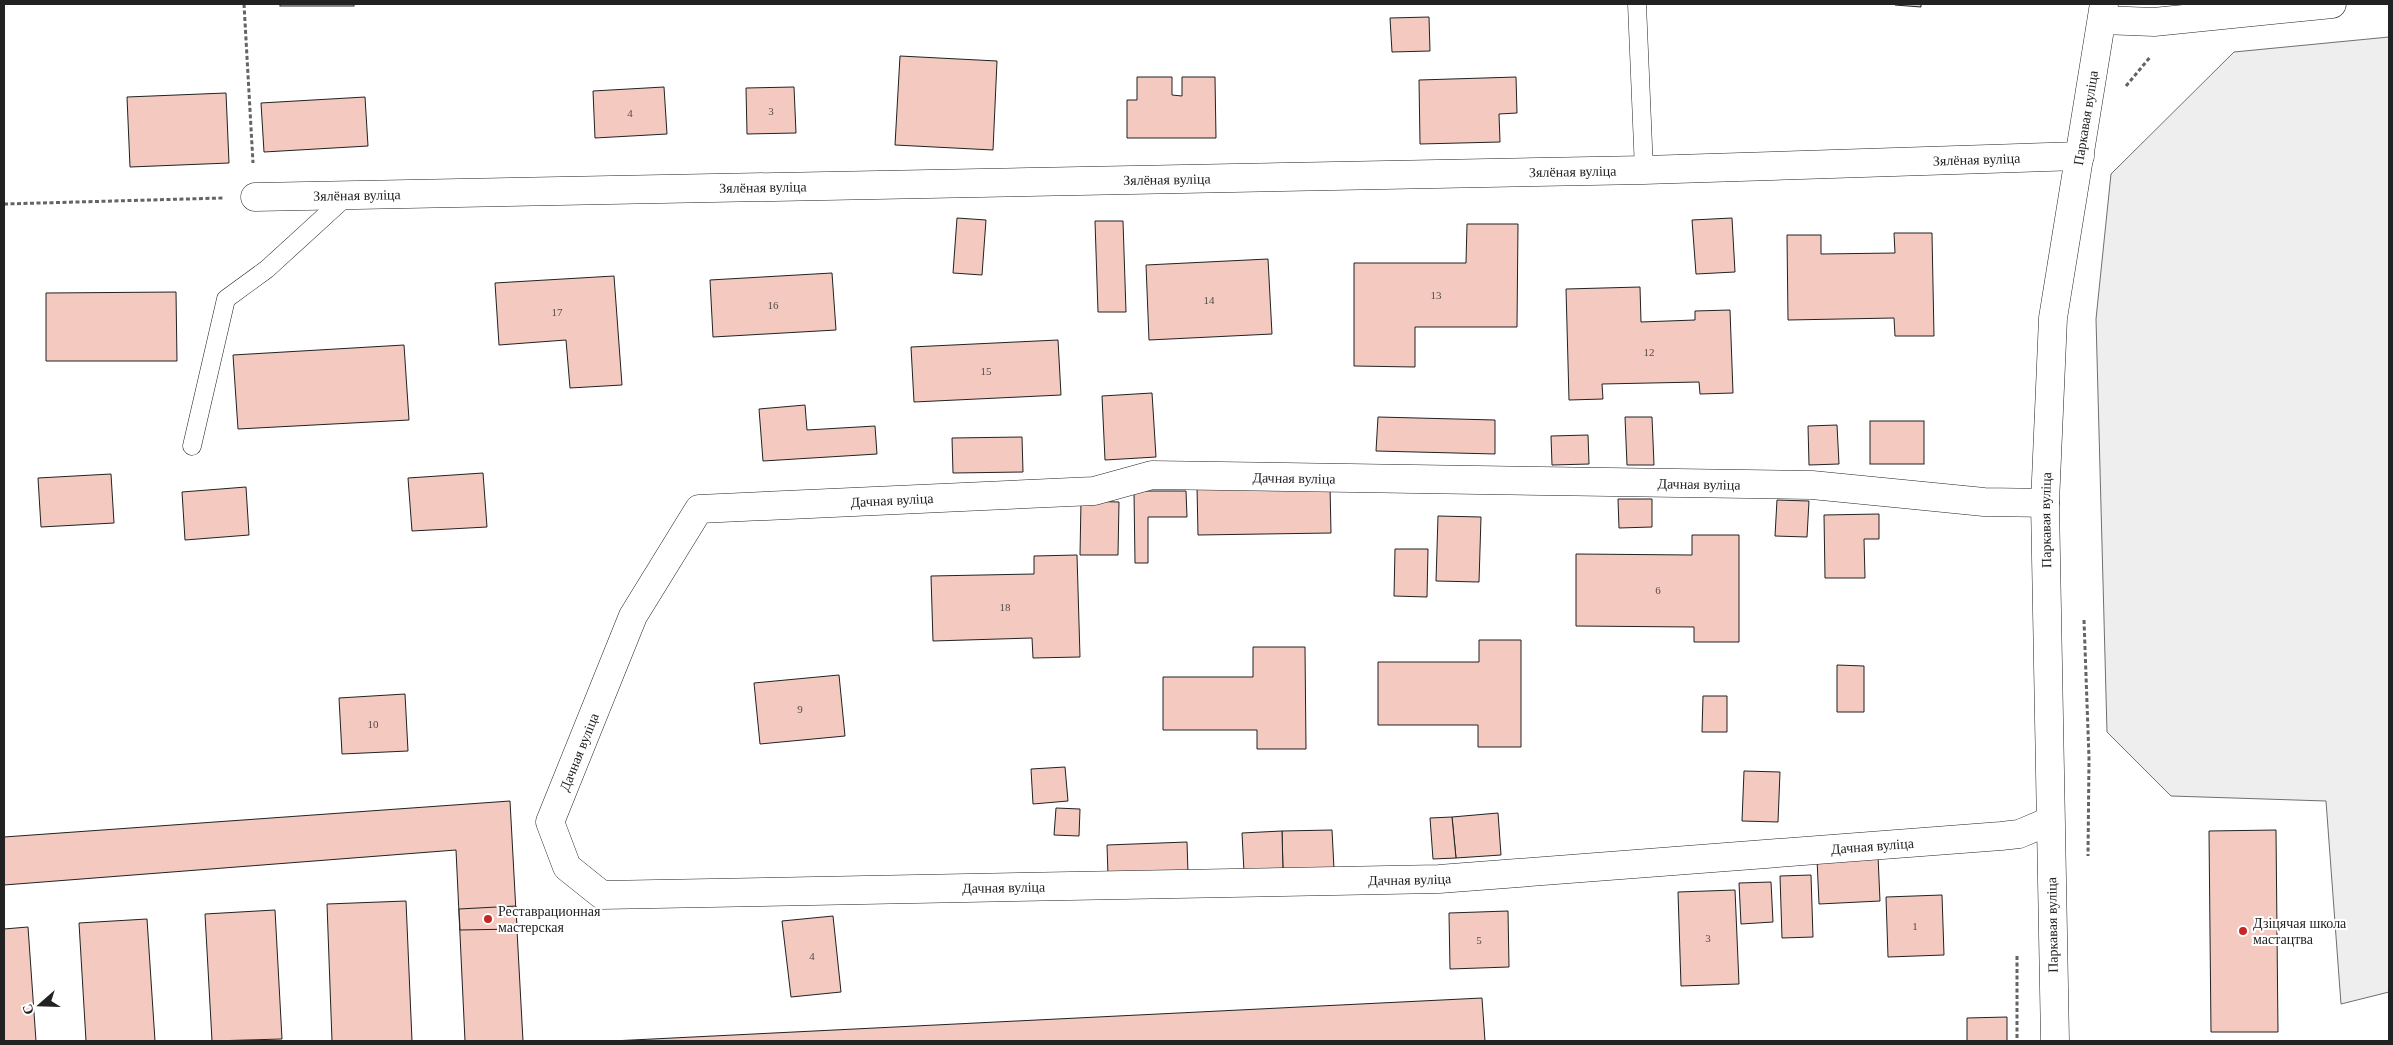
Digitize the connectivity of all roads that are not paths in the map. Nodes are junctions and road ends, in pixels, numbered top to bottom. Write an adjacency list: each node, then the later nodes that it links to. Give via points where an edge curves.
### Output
1 (1637, 4): 5 (lane)
2 (2332, 4): 3 (street, via 2154,22)
3 (2103, 12): 4 (street, Паркавая вуліца)
4 (2080, 156): 5 (street, Зялёная вуліца); 9 (street, Паркавая вуліца, via 2053,318)
5 (1644, 170): 6 (street, Зялёная вуліца)
6 (348, 195): 7 (street, Зялёная вуліца); 8 (lane, via 267,269 226,299)
7 (255, 197)
8 (192, 446)
9 (2045, 504): 10 (street, Паркавая вуліца); 10 (street, Дачная вуліца, via 1984,502 1812,485 1152,475 1094,491 699,509 633,616 550,822 566,867 602,894 1439,879 2001,836 2019,834)
10 (2050, 821): 11 (street, Паркавая вуліца)
11 (2056, 1041)

